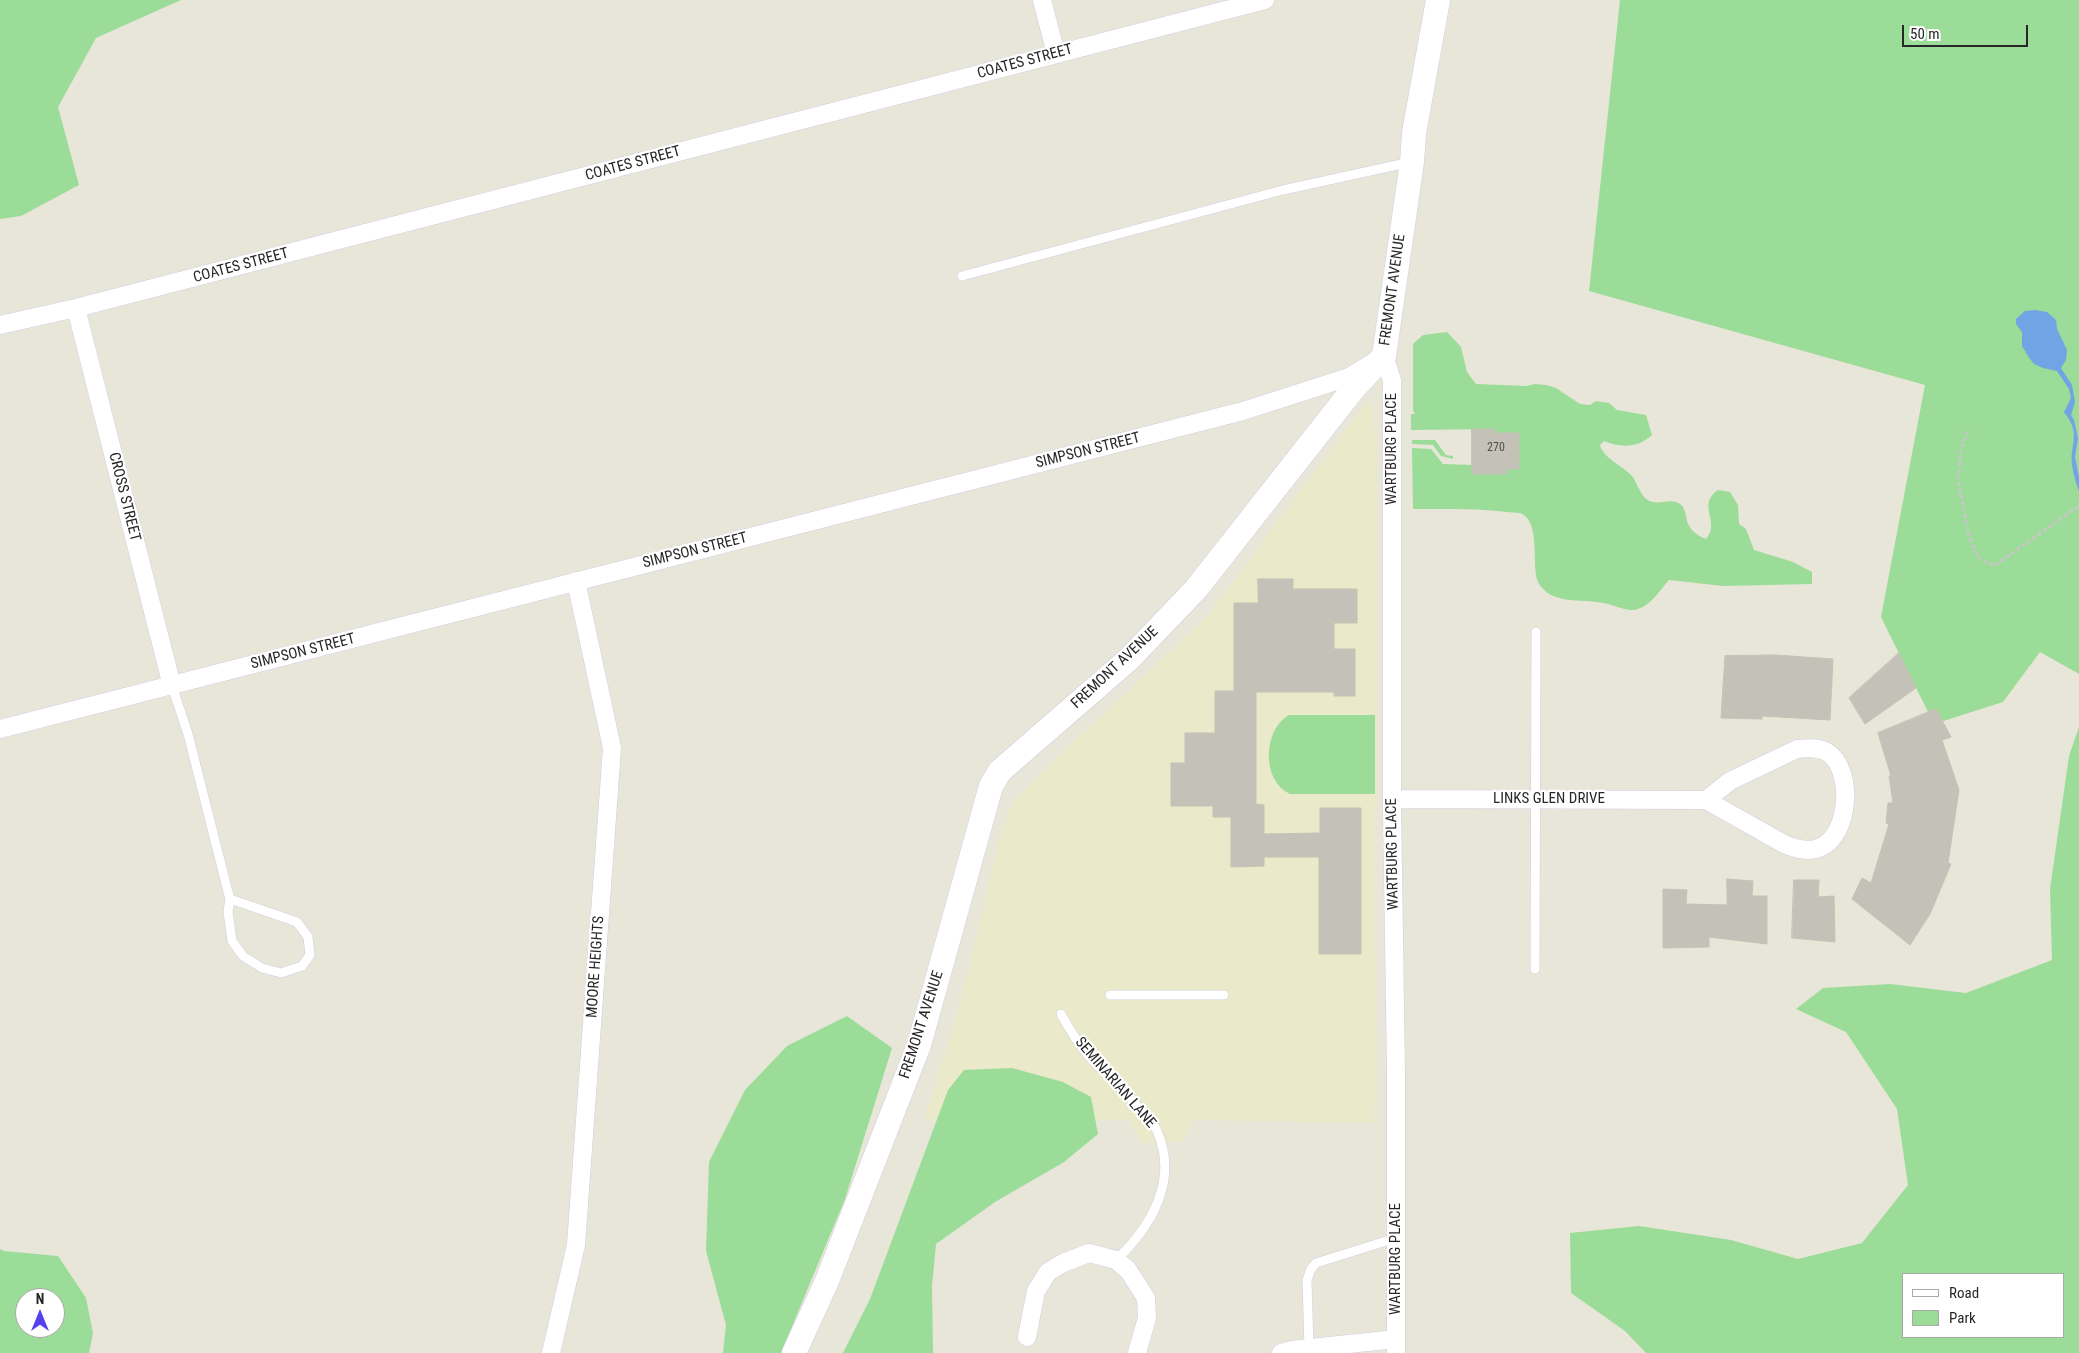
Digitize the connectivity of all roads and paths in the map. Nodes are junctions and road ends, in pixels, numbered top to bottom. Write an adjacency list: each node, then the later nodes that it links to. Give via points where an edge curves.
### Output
1 (1042, 0): 4 (street)
2 (1265, 0): 4 (street, COATES STREET)
3 (1438, 0): 5 (main road, FREMONT AVENUE, via 1414,133)
4 (1056, 54): 7 (street, COATES STREET)
5 (1412, 162): 6 (lane, via 1283,190); 9 (main road, FREMONT AVENUE)
6 (962, 276)
7 (76, 308): 8 (street, COATES STREET); 14 (street, CROSS STREET)
8 (0, 326)
9 (1384, 356): 12 (street, SIMPSON STREET, via 1349,377 1243,411); 16 (street, WARTBURG PLACE, via 1392,380); 30 (main road, FREMONT AVENUE, via 1354,388 1196,588 1129,659 1000,771 991,786 919,1045 827,1281)
10 (1968, 431): 11 (path, via 1959,457 1958,480 1969,536 1978,557 1989,564 1997,564)
11 (2079, 506)
12 (576, 582): 14 (street, SIMPSON STREET); 29 (street, MOORE HEIGHTS, via 612,748 576,1245)
13 (1536, 632): 17 (lane)
14 (172, 686): 15 (street, SIMPSON STREET); 19 (lane, via 188,734)
15 (0, 729)
16 (1392, 798): 17 (street, LINKS GLEN DRIVE); 24 (street, WARTBURG PLACE)
17 (1535, 800): 18 (street, LINKS GLEN DRIVE); 20 (lane)
18 (1706, 800): 18 (street, LINKS GLEN DRIVE, via 1730,781 1797,749 1808,748 1826,751 1833,757 1845,794 1837,832 1830,842 1812,850 1784,844)
19 (230, 899): 19 (lane, via 228,912 232,940 243,956 262,968 281,973 302,966 310,955 308,937 297,922)
20 (1535, 969)
21 (1110, 995): 22 (lane)
22 (1224, 995)
23 (1061, 1014): 25 (lane, SEMINARIAN LANE, via 1087,1054 1157,1130 1162,1146 1164,1165 1158,1204 1132,1245)
24 (1396, 1238): 27 (street, WARTBURG PLACE); 28 (lane, via 1316,1263 1311,1269 1307,1280)
25 (1116, 1260): 26 (street, via 1090,1253 1048,1272 1036,1291); 31 (street, via 1128,1270 1146,1298 1147,1318)
26 (1027, 1337)
27 (1396, 1346): 28 (street)
28 (1309, 1348): 32 (street)
29 (551, 1353)
30 (794, 1353)
31 (1137, 1353)
32 (1281, 1353)

